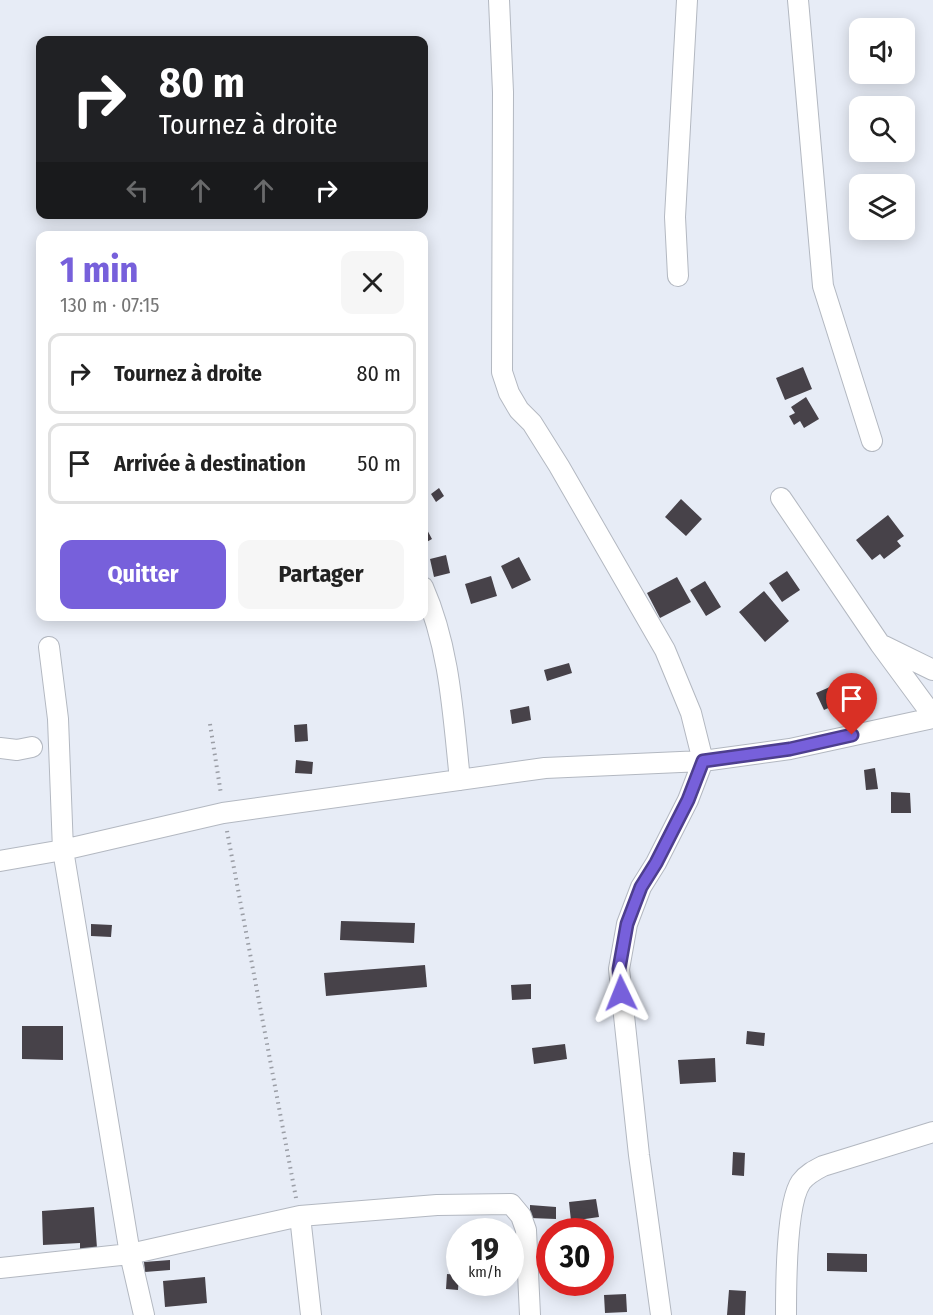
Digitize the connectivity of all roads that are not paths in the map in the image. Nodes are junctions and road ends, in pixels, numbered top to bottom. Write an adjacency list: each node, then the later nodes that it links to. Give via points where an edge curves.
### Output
1 (499, 0): 14 (street, via 504,92 502,372 509,393 559,466 665,650 691,713)
2 (687, 0): 4 (street, via 675,217)
3 (798, 0): 5 (street, via 823,286)
4 (678, 276)
5 (872, 441)
6 (782, 498): 8 (street)
7 (428, 598): 15 (street, via 448,669)
8 (880, 644): 10 (street); 11 (street)
9 (49, 647): 16 (street, via 58,719)
10 (933, 670)
11 (933, 717): 14 (street, via 790,749)
12 (33, 747): 13 (street)
13 (0, 748)
14 (703, 761): 15 (street, via 545,768); 25 (street, via 688,800 641,887 627,924 619,969)
15 (460, 780): 16 (street, via 224,813)
16 (63, 850): 17 (street); 20 (street)
17 (0, 861)
18 (933, 1132): 26 (street, via 823,1166 800,1183 787,1252)
19 (300, 1216): 20 (street); 23 (street); 24 (street, via 437,1205 511,1204 526,1230)
20 (130, 1254): 21 (street); 22 (street)
21 (0, 1268)
22 (144, 1315)
23 (311, 1315)
24 (530, 1315)
25 (661, 1315)
26 (786, 1315)

